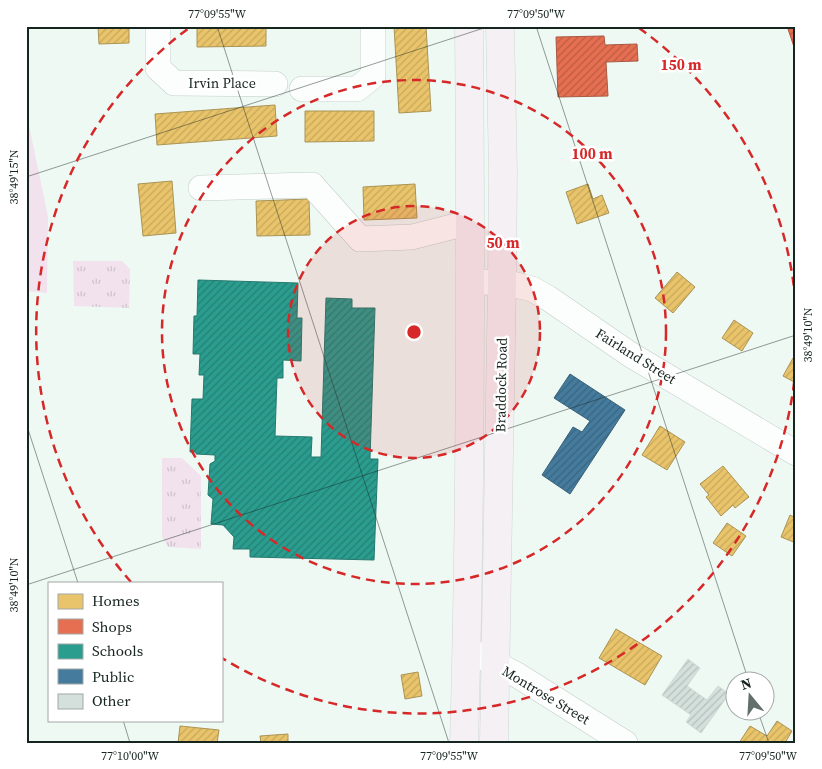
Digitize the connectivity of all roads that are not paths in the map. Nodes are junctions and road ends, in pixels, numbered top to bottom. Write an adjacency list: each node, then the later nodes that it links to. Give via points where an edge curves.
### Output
1 (158, 26): 5 (street, Irvin Place, via 158,68 174,83)
2 (373, 26): 6 (street, via 373,76 357,89)
3 (469, 26): 8 (main road)
4 (500, 26): 10 (main road, Braddock Road)
5 (274, 84)
6 (302, 89)
7 (201, 188): 8 (street, via 312,185 360,239 412,237)
8 (471, 222): 9 (main road)
9 (471, 282): 10 (street, Fairland Street); 12 (main road)
10 (502, 283): 11 (street, Fairland Street, via 532,289 548,298 631,355); 13 (main road, Braddock Road)
11 (796, 453)
12 (467, 649): 13 (street, Montrose Street); 14 (main road)
13 (495, 664): 15 (main road, Braddock Road); 16 (street, Montrose Street)
14 (464, 743)
15 (494, 743)
16 (625, 743)

